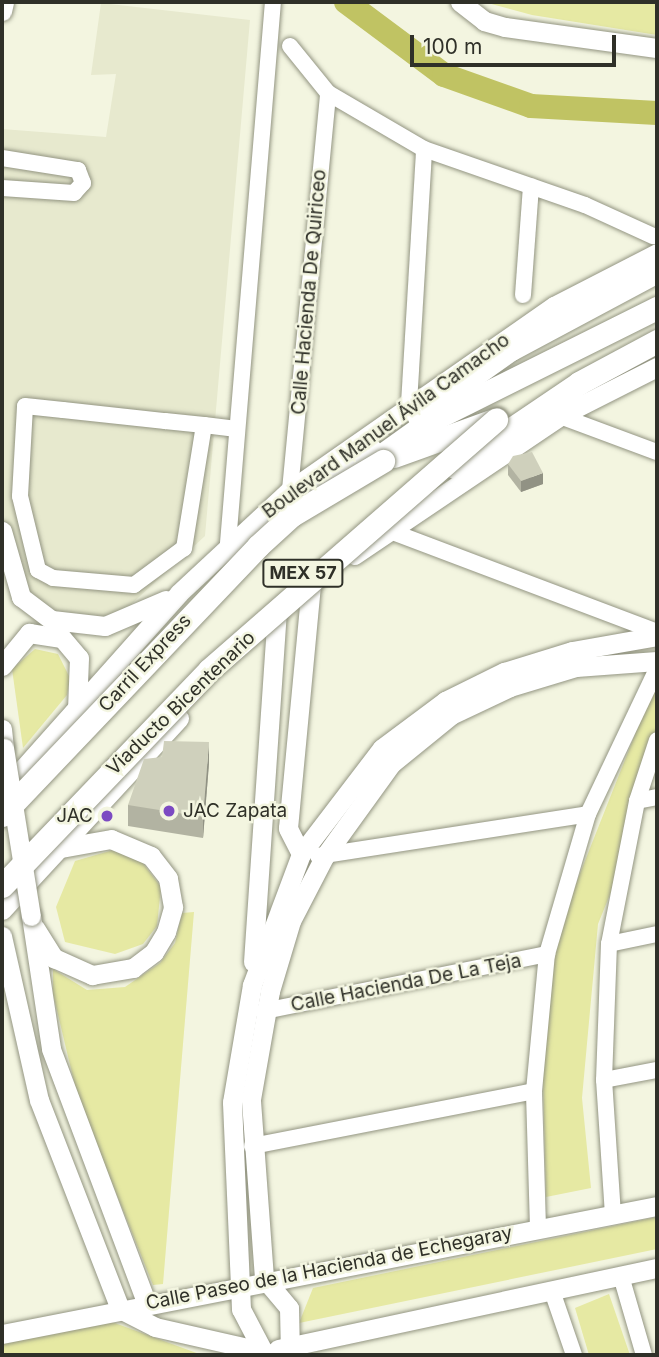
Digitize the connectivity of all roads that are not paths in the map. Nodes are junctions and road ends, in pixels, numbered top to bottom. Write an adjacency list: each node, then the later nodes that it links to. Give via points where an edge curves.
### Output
1 (4, 2): 4 (main road)
2 (273, 2): 23 (street)
3 (460, 2): 6 (main road, via 484,21 505,27)
4 (2, 11)
5 (290, 46): 7 (street)
6 (657, 48)
7 (328, 93): 8 (street); 25 (street, Calle Hacienda De Quiriceo)
8 (424, 149): 10 (street); 19 (street)
9 (2, 158): 11 (street, via 78,170 83,183 74,193)
10 (531, 186): 12 (street); 14 (street)
11 (2, 188)
12 (655, 245): 19 (main road, Boulevard Manuel Ávila Camacho, via 554,306)
13 (657, 271): 25 (highway, via 511,349)
14 (523, 295)
15 (657, 308): 45 (highway, Boulevard Manuel Ávila Camacho / MEX 57, via 428,422 385,451 259,554)
16 (657, 328): 21 (highway, Viaducto Bicentenario)
17 (657, 341): 49 (highway, MEX 57, via 579,383 298,577)
18 (657, 367): 20 (main road)
19 (409, 404): 25 (main road, Boulevard Manuel Ávila Camacho)
20 (560, 416): 24 (street); 27 (main road)
21 (496, 420): 25 (highway, Viaducto Bicentenario, bridge, via 383,461); 50 (highway, Viaducto Bicentenario, bridge, via 209,670)
22 (204, 425): 22 (street, via 25,406 20,496 38,570 53,578 134,585 184,548); 23 (street)
23 (237, 429): 28 (street)
24 (657, 452)
25 (290, 505): 28 (main road, Boulevard Manuel Ávila Camacho); 42 (highway, via 221,571); 44 (highway, Carril Express, bridge)
26 (2, 531): 30 (main road, via 21,597 52,620 82,628 119,624)
27 (390, 531): 29 (main road); 32 (street)
28 (228, 543): 30 (main road, Boulevard Manuel Ávila Camacho)
29 (311, 583): 31 (main road); 47 (main road, via 288,828)
30 (179, 593): 36 (main road, Boulevard Manuel Ávila Camacho)
31 (277, 614): 46 (main road); 57 (main road)
32 (657, 634): 47 (main road, via 561,654 445,701 382,748)
33 (657, 661): 48 (main road, via 576,667 510,687 451,715 391,764)
34 (2, 666): 36 (main road, via 29,633 62,638 80,667)
35 (657, 669): 43 (street)
36 (77, 711): 39 (main road, Boulevard Manuel Ávila Camacho)
37 (3, 739): 52 (main road, bridge)
38 (657, 740): 41 (street)
39 (2, 792)
40 (657, 797): 41 (street)
41 (637, 801): 55 (street)
42 (2, 804)
43 (588, 814): 48 (street); 56 (street)
44 (2, 815)
45 (2, 822)
46 (60, 848): 51 (main road); 52 (main road, via 111,839 152,856 168,878 173,907 166,932 154,952 133,968 92,975 54,958)
47 (301, 854): 48 (street); 57 (main road)
48 (324, 857): 57 (main road)
49 (2, 870)
50 (2, 886)
51 (2, 910)
52 (31, 920): 66 (main road, via 51,1049)
53 (657, 934): 55 (street)
54 (3, 943): 67 (main road, via 39,1100)
55 (609, 944): 60 (street)
56 (547, 954): 58 (street, Calle Hacienda De La Teja); 61 (street)
57 (261, 988): 58 (main road); 71 (main road, via 232,1102)
58 (264, 1011): 62 (main road, via 251,1099)
59 (657, 1070): 60 (street)
60 (604, 1080): 64 (street)
61 (534, 1091): 62 (street); 65 (street)
62 (252, 1146): 70 (main road)
63 (657, 1206): 64 (main road, Calle Paseo de la Hacienda de Echegaray)
64 (613, 1215): 65 (main road, Calle Paseo de la Hacienda de Echegaray)
65 (538, 1228): 70 (main road, Calle Paseo de la Hacienda de Echegaray)
66 (127, 1251): 67 (main road, via 117,1267); 73 (main road)
67 (102, 1264): 74 (main road)
68 (657, 1268): 69 (main road)
69 (621, 1276): 72 (main road); 79 (street)
70 (264, 1278): 71 (main road, Calle Paseo de la Hacienda de Echegaray); 76 (main road, via 289,1308)
71 (241, 1284): 73 (main road, Calle Paseo de la Hacienda de Echegaray); 77 (main road, via 241,1309)
72 (552, 1291): 76 (main road); 78 (street)
73 (147, 1304): 74 (main road, Calle Paseo de la Hacienda de Echegaray)
74 (120, 1310): 75 (main road, Calle Paseo de la Hacienda de Echegaray); 77 (main road, via 155,1327)
75 (2, 1334)
76 (289, 1351): 77 (main road)
77 (260, 1354)
78 (573, 1355)
79 (645, 1355)

